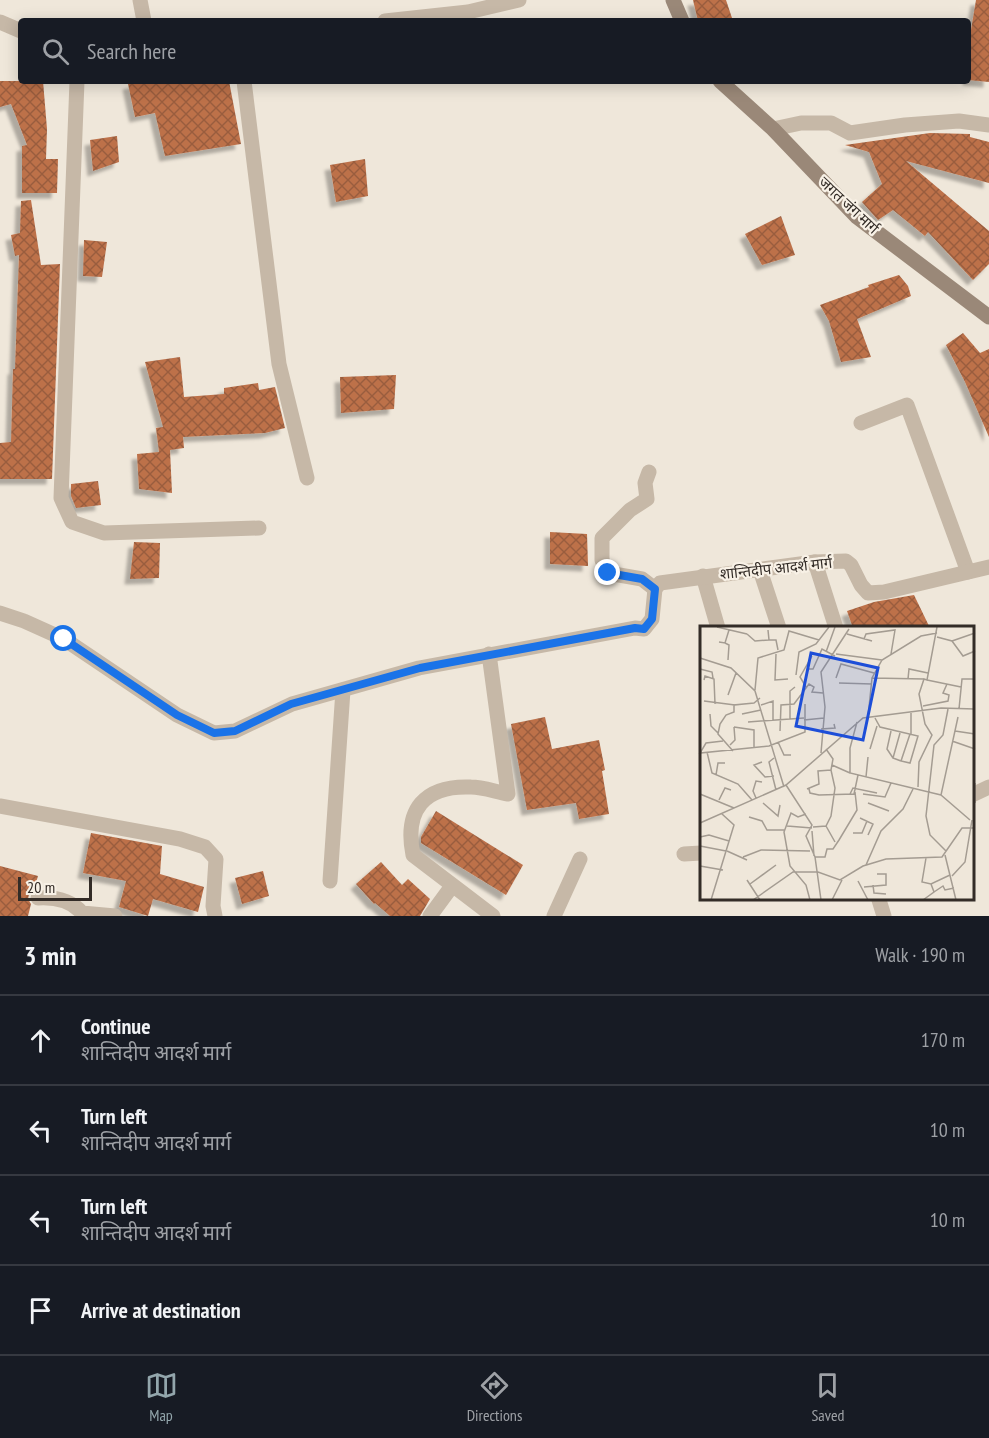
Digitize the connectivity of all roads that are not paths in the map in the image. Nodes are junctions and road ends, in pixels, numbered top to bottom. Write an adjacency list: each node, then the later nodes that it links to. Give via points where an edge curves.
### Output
1 (140, 0): 5 (street)
2 (519, 0): 4 (street)
3 (673, 0): 7 (street)
4 (467, 6): 6 (street)
5 (143, 18)
6 (401, 18)
7 (681, 18)
8 (0, 22): 9 (street)
9 (18, 31)
10 (77, 84): 19 (street, via 61,498 72,522 104,533)
11 (244, 84): 18 (street, via 279,364)
12 (723, 84): 14 (street, जगत जंग मार्ग)
13 (989, 125): 14 (street, via 958,121 850,133 831,123 801,123)
14 (773, 129): 15 (street, जगत जंग मार्ग, via 857,217)
15 (989, 317)
16 (861, 423): 23 (street, via 907,405)
17 (649, 472): 25 (street, via 645,483 647,499 602,538 602,560 608,573 642,579)
18 (307, 478)
19 (259, 528)
20 (815, 562): 22 (street, शान्तिदीप आदर्श मार्ग); 23 (street, शान्तिदीप आदर्श मार्ग, via 846,561 868,593); 29 (street)
21 (989, 567): 23 (street, शान्तिदीप आदर्श मार्ग)
22 (760, 570): 24 (street, शान्तिदीप आदर्श मार्ग); 28 (street)
23 (968, 572)
24 (703, 576): 25 (street, शान्तिदीप आदर्श मार्ग, via 660,584); 27 (street)
25 (655, 589): 30 (street, via 652,619 644,629)
26 (0, 613): 31 (street, via 64,639 177,715 214,733 235,731 291,704)
27 (717, 626)
28 (779, 626)
29 (835, 626)
30 (489, 654): 31 (street); 39 (street, via 508,794 471,787 436,791 414,810 410,837 413,855)
31 (343, 690): 38 (street)
32 (989, 787): 33 (street)
33 (974, 794)
34 (0, 806): 43 (street, via 205,847 216,859)
35 (700, 853): 36 (street)
36 (684, 854)
37 (580, 859): 46 (street)
38 (330, 881)
39 (452, 886): 44 (street); 45 (street)
40 (38, 898): 42 (street, via 54,897 76,906 82,914)
41 (879, 901): 47 (street)
42 (115, 916)
43 (215, 916)
44 (430, 916)
45 (493, 916)
46 (554, 916)
47 (884, 916)

